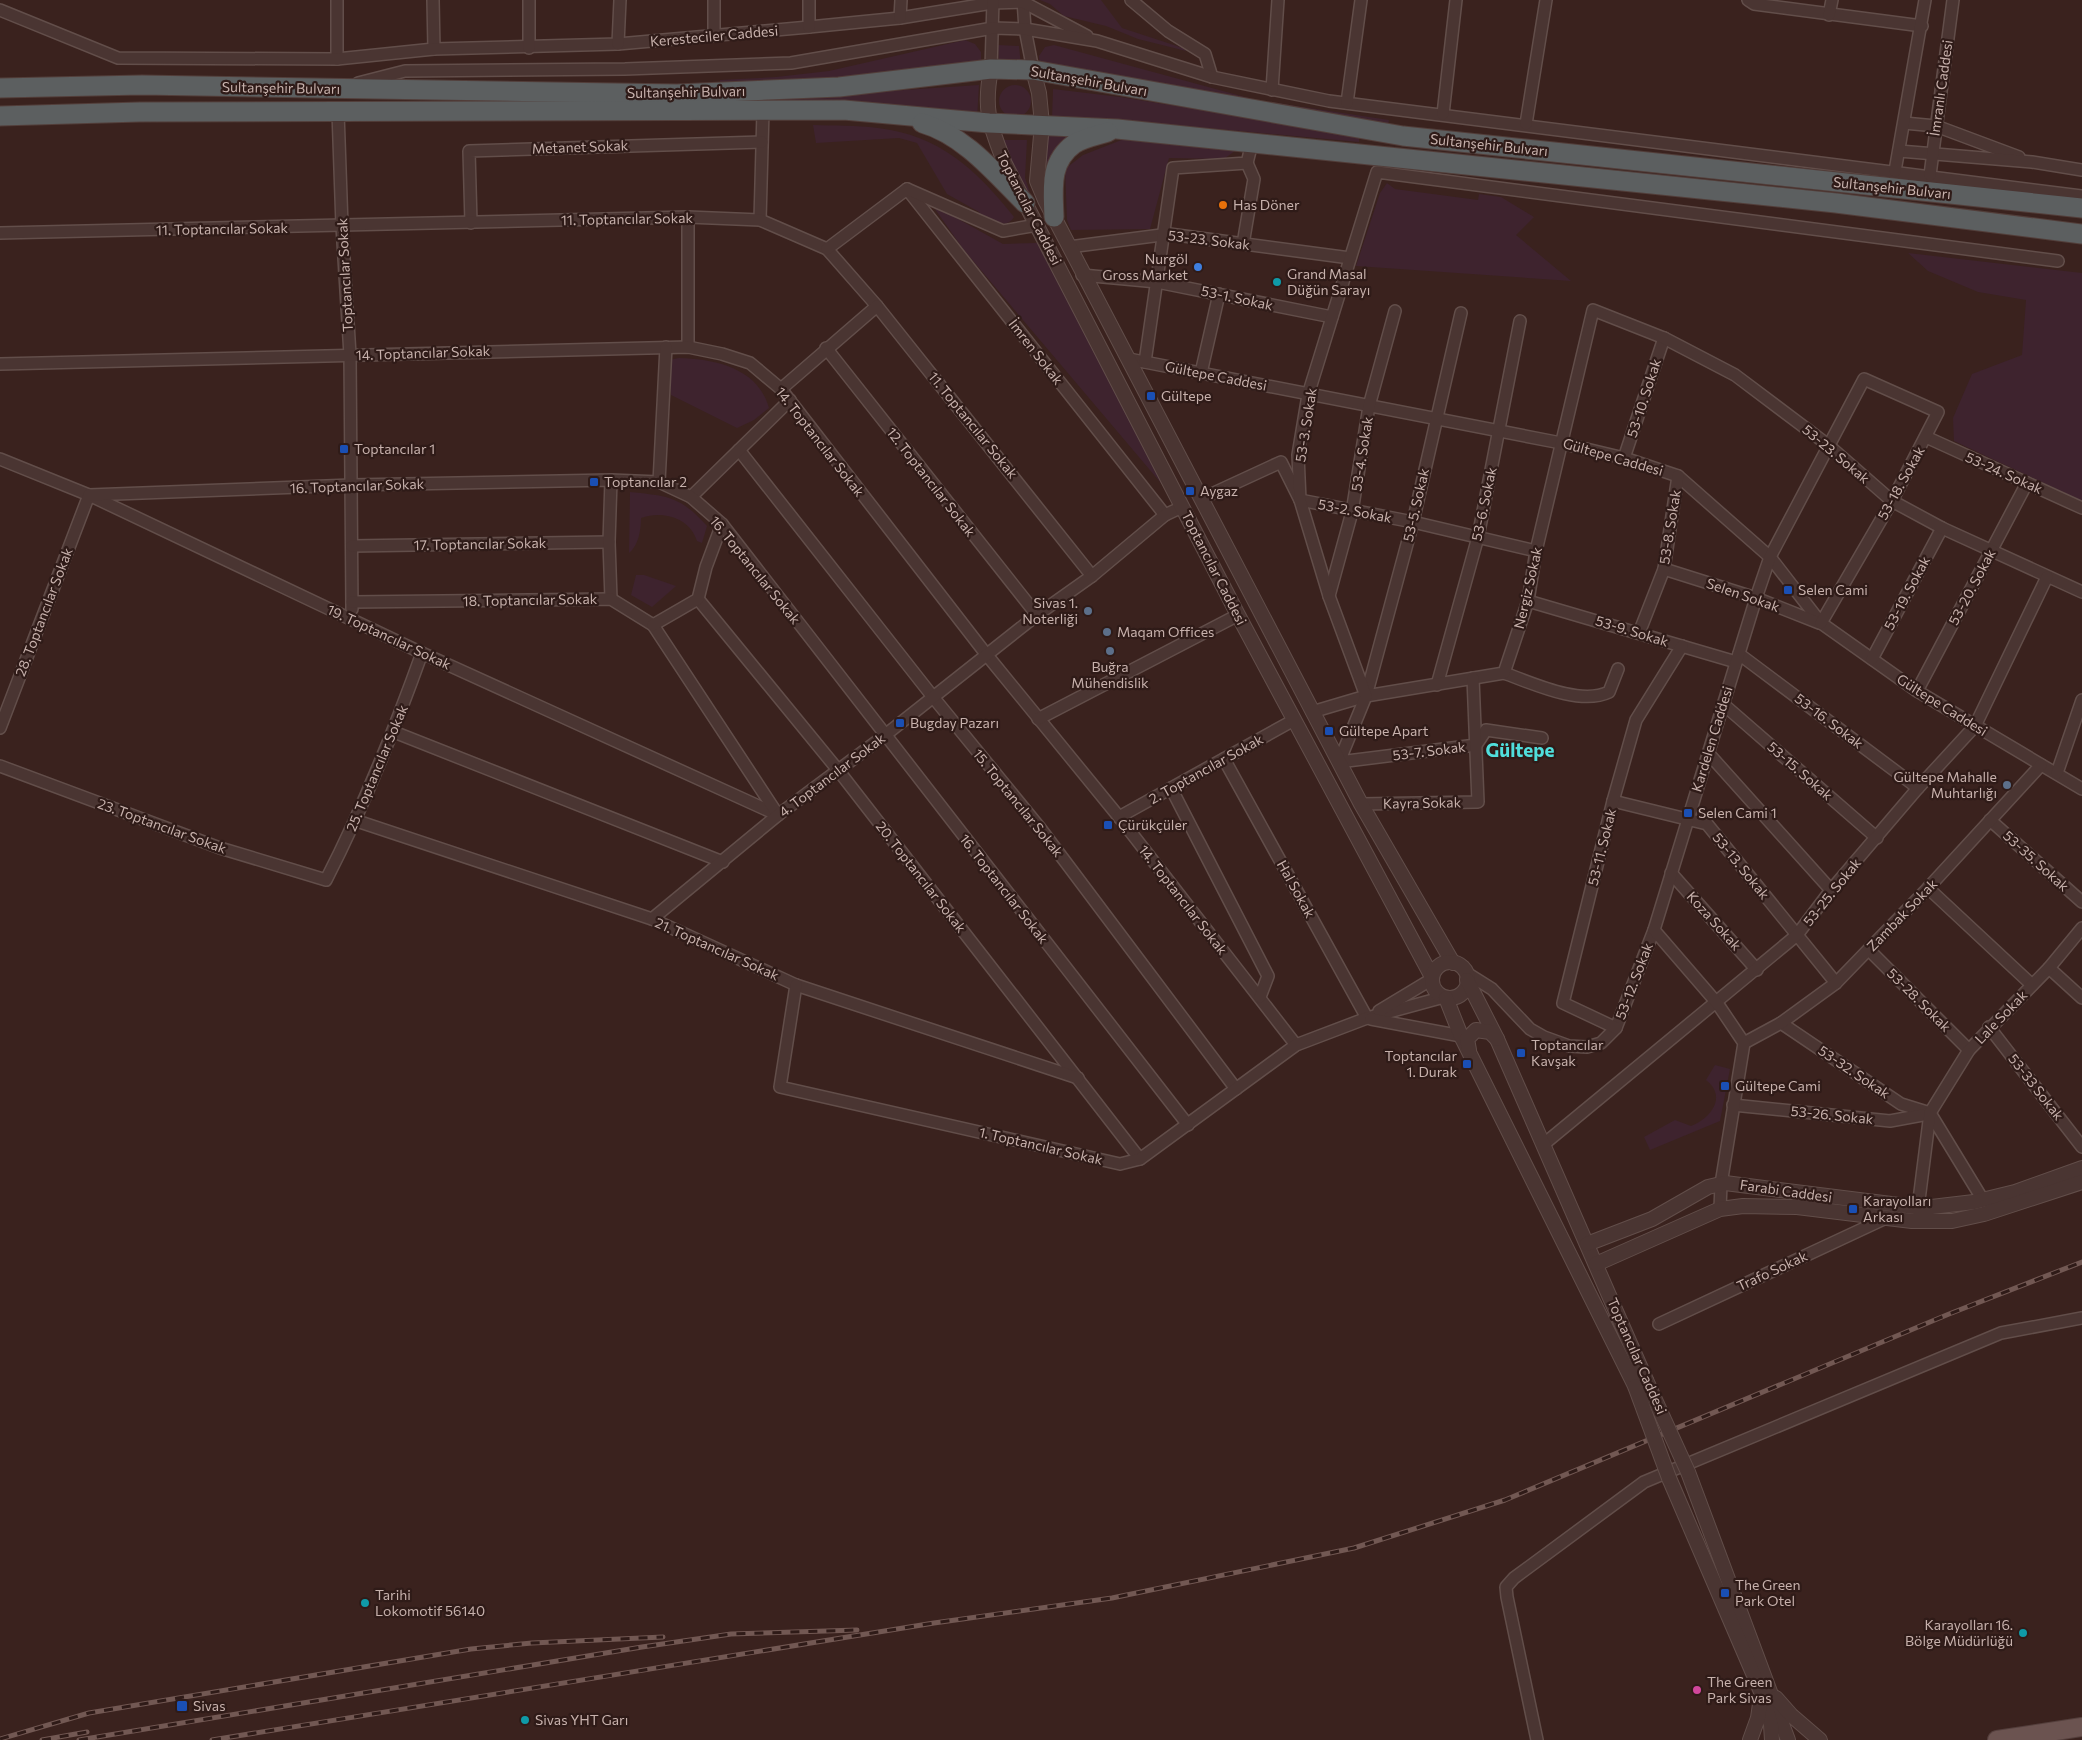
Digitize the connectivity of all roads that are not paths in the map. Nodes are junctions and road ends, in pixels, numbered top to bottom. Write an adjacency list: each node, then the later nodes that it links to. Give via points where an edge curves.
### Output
1 (337, 0): 31 (street)
2 (433, 0): 30 (street)
3 (529, 0): 29 (street)
4 (620, 0): 28 (street)
5 (714, 0): 26 (street)
6 (809, 0): 23 (street)
7 (901, 0): 21 (street)
8 (1132, 0): 34 (street, via 1168,31 1205,54)
9 (1278, 0): 37 (street)
10 (1361, 0): 38 (street)
11 (1456, 0): 42 (street)
12 (1546, 0): 47 (street)
13 (1748, 0): 20 (street, via 1754,4)
14 (1832, 0): 20 (street)
15 (1924, 0): 22 (street, İmranlı Caddesi)
16 (1953, 0): 48 (street, İmranlı Caddesi)
17 (1023, 1): 18 (street, Keresteciler Caddesi); 25 (street); 27 (street)
18 (993, 2): 21 (street, Keresteciler Caddesi); 24 (street)
19 (0, 10): 31 (street, Keresteciler Caddesi, via 118,58)
20 (1830, 15): 22 (street)
21 (900, 18): 23 (street, Keresteciler Caddesi)
22 (1922, 26): 45 (street, İmranlı Caddesi)
23 (809, 27): 26 (street, Keresteciler Caddesi)
24 (993, 28): 25 (street); 32 (street); 36 (street, via 791,63 625,69 405,71)
25 (1025, 29): 27 (street); 33 (street)
26 (714, 36): 28 (street, Keresteciler Caddesi)
27 (1097, 41): 34 (street)
28 (618, 44): 29 (street, Keresteciler Caddesi)
29 (529, 48): 30 (street, Keresteciler Caddesi)
30 (434, 49): 31 (street, Keresteciler Caddesi)
31 (337, 59)
32 (991, 69): 33 (highway, Sultanşehir Bulvarı); 36 (highway, Sultanşehir Bulvarı, via 839,87 686,93); 44 (street, Toptancılar Caddesi, via 986,106)
33 (1032, 70): 46 (street, Toptancılar Caddesi, via 1039,93); 62 (highway, Sultanşehir Bulvarı, via 1404,136)
34 (1212, 77): 37 (street)
35 (0, 88): 36 (highway, Sultanşehir Bulvarı, via 142,86)
36 (330, 90)
37 (1272, 90): 38 (street)
38 (1346, 103): 42 (street)
39 (763, 110): 40 (highway, Sultanşehir Bulvarı); 41 (highway, Sultanşehir Bulvarı, via 844,110); 50 (street)
40 (338, 112): 43 (highway, Sultanşehir Bulvarı); 68 (street, Toptancılar Sokak)
41 (889, 114): 44 (highway, Sultanşehir Bulvarı); 61 (highway, via 940,129 980,158)
42 (1443, 114): 47 (street)
43 (0, 116)
44 (989, 123): 46 (highway, Sultanşehir Bulvarı); 61 (street, Toptancılar Caddesi)
45 (1904, 123): 48 (street); 52 (street, İmranlı Caddesi)
46 (1042, 124): 49 (highway, Sultanşehir Bulvarı); 64 (street, Toptancılar Caddesi, via 1037,181)
47 (1526, 124): 57 (street)
48 (1936, 126): 53 (street, İmranlı Caddesi); 54 (street)
49 (1117, 129): 51 (highway, Sultanşehir Bulvarı); 64 (highway, via 1075,143 1059,160 1053,177)
50 (762, 142): 65 (street); 66 (street, Metanet Sokak, via 469,150)
51 (1252, 143): 55 (street); 71 (highway, Sultanşehir Bulvarı, via 1836,203)
52 (1899, 151): 53 (street); 57 (street, İmranlı Caddesi)
53 (1933, 155): 54 (street); 58 (street, İmranlı Caddesi)
54 (2032, 162): 56 (street)
55 (1247, 163): 70 (street, via 1173,168); 72 (street, via 1254,179)
56 (2082, 170)
57 (1896, 171): 58 (street)
58 (1930, 175): 60 (street)
59 (907, 189): 67 (street, via 1003,231); 74 (street); 121 (street, İmren Sokak)
60 (2082, 196)
61 (1025, 203): 67 (street, Toptancılar Caddesi)
62 (2082, 208)
63 (688, 217): 65 (street, 11. Toptancılar Sokak); 66 (street, 11. Toptancılar Sokak); 88 (street)
64 (1054, 217): 73 (street, Toptancılar Caddesi)
65 (760, 220): 74 (street, 11. Toptancılar Sokak)
66 (471, 223): 68 (street, 11. Toptancılar Sokak)
67 (1037, 225): 118 (street, Toptancılar Caddesi)
68 (342, 226): 69 (street, 11. Toptancılar Sokak); 90 (street, Toptancılar Sokak)
69 (0, 233)
70 (1162, 234): 72 (street, 53-23. Sokak); 73 (street, 53-23. Sokak); 78 (street)
71 (2082, 234)
72 (1243, 244): 75 (street, 53-23. Sokak)
73 (1068, 247): 77 (street, Toptancılar Caddesi)
74 (827, 249): 80 (street, 11. Toptancılar Sokak)
75 (1350, 258): 76 (street, 53-3. Sokak, via 1377,172); 84 (street, 53-3. Sokak)
76 (2058, 261)
77 (1082, 275): 78 (street, 53-1. Sokak); 91 (street, Toptancılar Caddesi)
78 (1157, 282): 79 (street, 53-1. Sokak); 92 (street)
79 (1218, 294): 84 (street, 53-1. Sokak); 94 (street)
80 (877, 306): 89 (street); 132 (street, 11. Toptancılar Sokak)
81 (1593, 310): 86 (street, 53-23. Sokak); 103 (street, Nergiz Sokak)
82 (1395, 311): 99 (street, 53-4. Sokak)
83 (1462, 313): 100 (street, 53-5. Sokak)
84 (1332, 318): 97 (street, 53-3. Sokak)
85 (1520, 321): 101 (street, 53-6. Sokak)
86 (1664, 338): 104 (street, 53-23. Sokak, via 1735,375); 106 (street, 53-10. Sokak)
87 (666, 347): 88 (street, 14. Toptancılar Sokak); 90 (street, 14. Toptancılar Sokak); 110 (street)
88 (688, 347): 96 (street, 14. Toptancılar Sokak, via 750,363)
89 (826, 348): 96 (street); 141 (street, 12. Toptancılar Sokak)
90 (350, 356): 93 (street, 14. Toptancılar Sokak); 112 (street, Toptancılar Sokak)
91 (1129, 359): 92 (street, Gültepe Caddesi); 115 (street, Toptancılar Caddesi)
92 (1145, 362): 94 (street, Gültepe Caddesi)
93 (0, 364)
94 (1201, 373): 97 (street, Gültepe Caddesi)
95 (1864, 379): 102 (street, 53-18. Sokak, via 1938,412); 104 (street, Kardelen Caddesi)
96 (781, 389): 98 (street, 14. Toptancılar Sokak)
97 (1308, 395): 99 (street, Gültepe Caddesi); 116 (street, 53-3. Sokak, via 1298,456)
98 (790, 400): 105 (street); 149 (street, 14. Toptancılar Sokak)
99 (1369, 406): 100 (street, Gültepe Caddesi); 120 (street, 53-4. Sokak)
100 (1435, 420): 101 (street, Gültepe Caddesi); 122 (street, 53-5. Sokak)
101 (1500, 430): 103 (street, Gültepe Caddesi); 125 (street, 53-6. Sokak)
102 (1926, 437): 111 (street, 53-24. Sokak); 117 (street, 53-18. Sokak)
103 (1561, 443): 106 (street, Gültepe Caddesi); 129 (street, Nergiz Sokak)
104 (1828, 445): 117 (street, 53-23. Sokak); 130 (street, Kardelen Caddesi)
105 (739, 450): 114 (street); 158 (street, 15. Toptancılar Sokak)
106 (1624, 458): 108 (street, Gültepe Caddesi)
107 (0, 459): 113 (street, 19. Toptancılar Sokak)
108 (1678, 476): 130 (street, Gültepe Caddesi); 131 (street, 53-8. Sokak)
109 (611, 480): 110 (street, 16. Toptancılar Sokak); 112 (street, 16. Toptancılar Sokak); 126 (street)
110 (659, 482): 114 (street, 16. Toptancılar Sokak)
111 (2027, 483): 119 (street, 53-24. Sokak); 128 (street, 53-20. Sokak)
112 (352, 485): 113 (street, 16. Toptancılar Sokak); 127 (street, Toptancılar Sokak)
113 (89, 495): 143 (street, 19. Toptancılar Sokak); 165 (street, 28. Toptancılar Sokak)
114 (691, 497): 123 (street, 16. Toptancılar Sokak)
115 (1203, 498): 116 (street, 53-2. Sokak, via 1281,462); 161 (street, Toptancılar Caddesi)
116 (1300, 500): 120 (street, 53-2. Sokak); 135 (street, 53-3. Sokak)
117 (1892, 501): 124 (street, 53-23. Sokak); 144 (street, 53-18. Sokak)
118 (1182, 507): 121 (street, 4. Toptancılar Sokak); 142 (street, Toptancılar Caddesi)
119 (2082, 508)
120 (1352, 512): 122 (street, 53-2. Sokak); 135 (street, 53-4. Sokak)
121 (1165, 515): 132 (street, 4. Toptancılar Sokak)
122 (1413, 522): 125 (street, 53-2. Sokak); 157 (street, 53-5. Sokak)
123 (722, 524): 137 (street); 167 (street, 16. Toptancılar Sokak)
124 (1942, 528): 128 (street, 53-23. Sokak); 151 (street, 53-19. Sokak)
125 (1478, 537): 129 (street, 53-2. Sokak); 155 (street, 53-6. Sokak)
126 (609, 542): 127 (street, 17. Toptancılar Sokak); 138 (street)
127 (352, 546): 140 (street, Toptancılar Sokak)
128 (1991, 549): 133 (street, 53-23. Sokak); 156 (street, 53-20. Sokak)
129 (1536, 551): 139 (street, Nergiz Sokak)
130 (1770, 557): 136 (street, Kardelen Caddesi); 144 (street, Gültepe Caddesi)
131 (1664, 568): 136 (street, Selen Sokak); 146 (street, 53-8. Sokak)
132 (1092, 576): 141 (street, 4. Toptancılar Sokak)
133 (2047, 577): 134 (street, 53-23. Sokak); 164 (street, 53-25. Sokak)
134 (2082, 592)
135 (1329, 596): 157 (street, 53-3. Sokak)
136 (1756, 598): 144 (street, Selen Sokak); 150 (street, Kardelen Caddesi)
137 (698, 599): 145 (street); 175 (street, 20. Toptancılar Sokak)
138 (611, 600): 140 (street, 18. Toptancılar Sokak); 145 (street, 18. Toptancılar Sokak)
139 (1528, 600): 146 (street, 53-9. Sokak); 153 (street, Nergiz Sokak)
140 (352, 602): 143 (street, Toptancılar Sokak)
141 (1037, 615): 149 (street, 4. Toptancılar Sokak)
142 (1238, 615): 162 (street); 163 (street, Toptancılar Caddesi)
143 (352, 618): 148 (street, 19. Toptancılar Sokak)
144 (1821, 623): 151 (street, Gültepe Caddesi)
145 (653, 625): 182 (street, 18. Toptancılar Sokak)
146 (1639, 633): 147 (street, 53-9. Sokak)
147 (1682, 646): 150 (street, 53-9. Sokak); 180 (street, 53-11. Sokak, via 1636,720)
148 (422, 653): 166 (street, 25. Toptancılar Sokak); 182 (street, 19. Toptancılar Sokak)
149 (986, 654): 158 (street, 4. Toptancılar Sokak); 162 (street, 14. Toptancılar Sokak)
150 (1738, 658): 160 (street, Kardelen Caddesi); 178 (street, 53-16. Sokak)
151 (1872, 659): 156 (street, Gültepe Caddesi)
152 (1618, 669): 153 (street, via 1608,692 1592,696 1551,690)
153 (1504, 673): 154 (street)
154 (1473, 678): 155 (street); 169 (street, Kayra Sokak)
155 (1437, 685): 157 (street)
156 (1917, 691): 164 (street, Gültepe Caddesi)
157 (1366, 696): 161 (street); 172 (street)
158 (933, 697): 167 (street, 4. Toptancılar Sokak); 222 (street, 15. Toptancılar Sokak, via 1040,828)
159 (2082, 700): 176 (street)
160 (1723, 704): 170 (street, Kardelen Caddesi); 187 (street, 53-15. Sokak)
161 (1312, 712): 172 (street, Toptancılar Caddesi)
162 (1038, 719): 183 (street, 14. Toptancılar Sokak)
163 (1294, 720): 171 (street, 2. Toptancılar Sokak); 203 (street, Toptancılar Caddesi)
164 (1975, 726): 173 (street, Gültepe Caddesi); 178 (street, 53-25. Sokak)
165 (0, 728)
166 (394, 732): 186 (street, 25. Toptancılar Sokak); 188 (street)
167 (884, 736): 175 (street, 4. Toptancılar Sokak); 225 (street, 16. Toptancılar Sokak)
168 (1542, 738): 169 (street, 53-7. Sokak, via 1486,730)
169 (1476, 745): 172 (street, 53-7. Sokak); 181 (street, Kayra Sokak, via 1478,802)
170 (1708, 753): 184 (street, Kardelen Caddesi); 192 (street)
171 (1224, 759): 177 (street, 2. Toptancılar Sokak); 211 (street, Hal Sokak)
172 (1339, 762): 181 (street, Toptancılar Caddesi)
173 (2040, 765): 176 (street, Gültepe Caddesi); 185 (street, Zambak Sokak)
174 (0, 766): 190 (street, 23. Toptancılar Sokak, via 220,848)
175 (838, 770): 182 (street, 4. Toptancılar Sokak); 221 (street, 20. Toptancılar Sokak)
176 (2057, 773): 179 (street, Gültepe Caddesi)
177 (1171, 788): 183 (street, 2. Toptancılar Sokak); 207 (street, 14. Toptancılar Sokak, via 1268,976)
178 (1918, 788): 187 (street, 53-25. Sokak)
179 (2082, 790)
180 (1613, 800): 184 (street, 53-13. Sokak); 214 (street, 53-11. Sokak, via 1563,1003)
181 (1361, 804): 199 (street, Toptancılar Caddesi)
182 (778, 815): 188 (street, 4. Toptancılar Sokak)
183 (1119, 817): 207 (street, 14. Toptancılar Sokak)
184 (1688, 819): 189 (street, Kardelen Caddesi); 197 (street, 53-13. Sokak, via 1707,824)
185 (1990, 820): 191 (street, Zambak Sokak); 193 (street, 53-35. Sokak)
186 (357, 821): 190 (street, 25. Toptancılar Sokak); 194 (street, 21. Toptancılar Sokak)
187 (1877, 838): 192 (street, 53-25. Sokak)
188 (723, 862): 194 (street, 4. Toptancılar Sokak)
189 (1671, 873): 196 (street, Kardelen Caddesi); 201 (street, Koza Sokak)
190 (326, 880)
191 (1928, 888): 198 (street, Zambak Sokak); 206 (street)
192 (1831, 890): 197 (street, 53-25. Sokak)
193 (2082, 902)
194 (652, 919): 205 (street, 21. Toptancılar Sokak)
195 (2082, 928): 200 (street, Lale Sokak)
196 (1654, 930): 210 (street); 214 (street, 53-12. Sokak)
197 (1797, 935): 201 (street, 53-25. Sokak); 204 (street, 53-13. Sokak)
198 (1869, 950): 204 (street, Zambak Sokak); 220 (street, 53-28. Sokak)
199 (1453, 963): 202 (street); 203 (street, via 1440,966)
200 (2049, 968): 206 (street, Lale Sokak); 209 (street)
201 (1757, 970): 210 (street, 53-25. Sokak)
202 (1466, 976): 208 (street, via 1460,994); 214 (street, 53-12. Sokak, via 1492,989 1530,1029 1569,1046 1601,1044); 216 (street, Toptancılar Caddesi)
203 (1432, 978): 208 (street, via 1434,988); 211 (street, 1. Toptancılar Sokak)
204 (1836, 983): 212 (street, Zambak Sokak)
205 (796, 985): 221 (street, 21. Toptancılar Sokak); 228 (street, 1. Toptancılar Sokak, via 780,1087 1120,1164)
206 (2032, 985): 213 (street, Lale Sokak)
207 (1260, 997): 218 (street, 14. Toptancılar Sokak)
208 (1445, 997): 211 (street, 1. Toptancılar Sokak); 215 (street, Toptancılar Caddesi)
209 (2082, 998)
210 (1717, 1003): 217 (street); 226 (street, 53-25. Sokak)
211 (1367, 1018): 215 (street); 218 (street, 1. Toptancılar Sokak)
212 (1781, 1023): 217 (street, Zambak Sokak); 224 (street, 53-32. Sokak, via 1901,1104)
213 (1990, 1027): 220 (street, Lale Sokak); 227 (street, 53-33 Sokak)
214 (1616, 1028)
215 (1461, 1036): 219 (street, Toptancılar Caddesi)
216 (1498, 1039): 219 (street, via 1490,1032 1476,1030 1467,1039); 226 (street, Toptancılar Caddesi)
217 (1744, 1042): 223 (street)
218 (1296, 1045): 222 (street, 1. Toptancılar Sokak)
219 (1469, 1050): 240 (street, Toptancılar Caddesi)
220 (1970, 1050): 224 (street, Lale Sokak)
221 (1078, 1078): 228 (street, 20. Toptancılar Sokak)
222 (1236, 1089): 225 (street, 1. Toptancılar Sokak)
223 (1733, 1105): 224 (street, 53-26. Sokak, via 1890,1122); 231 (street)
224 (1930, 1113): 232 (street); 233 (street)
225 (1188, 1124): 228 (street, 1. Toptancılar Sokak)
226 (1544, 1144): 236 (street, Toptancılar Caddesi)
227 (2082, 1147)
228 (1140, 1159)
229 (2082, 1168): 232 (street, Farabi Caddesi)
230 (2082, 1182): 235 (street, Farabi Caddesi, via 1952,1221)
231 (1722, 1184): 233 (street, Farabi Caddesi); 234 (street); 236 (street, Farabi Caddesi, via 1708,1187 1652,1219)
232 (1983, 1200): 233 (street, Farabi Caddesi)
233 (1918, 1208)
234 (1720, 1209): 235 (street, Farabi Caddesi, via 1743,1206 1798,1208); 237 (street, Farabi Caddesi)
235 (1886, 1218): 239 (street, Trafo Sokak)
236 (1587, 1244): 237 (street, Toptancılar Caddesi)
237 (1596, 1264): 240 (street, Toptancılar Caddesi)
238 (2082, 1318): 243 (street, via 2001,1333 1644,1482 1514,1578 1506,1587 1507,1598)
239 (1659, 1324)
240 (1641, 1383): 241 (street, Toptancılar Caddesi, bridge, via 1669,1478); 241 (street, Toptancılar Caddesi, bridge, via 1688,1472)
241 (1765, 1690): 244 (street); 245 (street, Toptancılar Caddesi); 246 (street, Toptancılar Caddesi); 247 (street)
242 (2082, 1727): 248 (main road)
243 (1537, 1740)
244 (1750, 1740)
245 (1772, 1740)
246 (1788, 1740)
247 (1820, 1740)
248 (1998, 1740)

